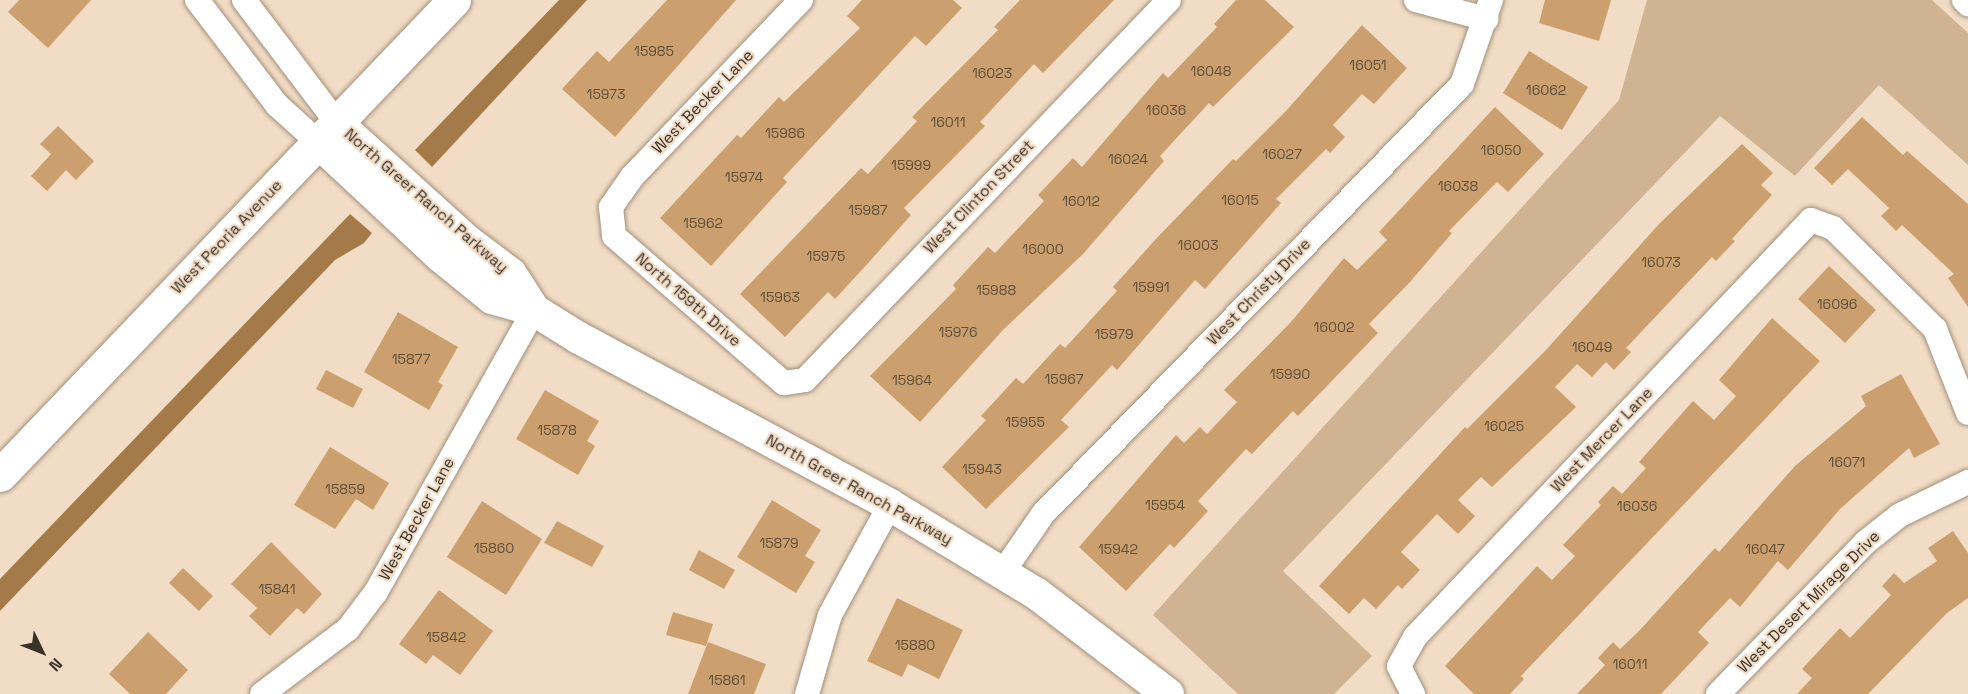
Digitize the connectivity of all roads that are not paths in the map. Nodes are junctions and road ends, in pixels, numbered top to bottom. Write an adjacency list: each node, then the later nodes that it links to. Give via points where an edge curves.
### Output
1 (197, 0): 10 (street, via 277,105)
2 (244, 0): 10 (street)
3 (453, 0): 10 (main road, West Peoria Avenue)
4 (801, 0): 11 (street, West Becker Lane, via 632,177)
5 (1169, 0): 13 (street, West Clinton Street, via 805,380)
6 (1416, 0): 9 (street)
7 (1964, 0): 8 (street)
8 (1968, 4)
9 (1489, 10): 18 (street, West Christy Drive, via 1462,84 1042,514)
10 (327, 132): 12 (street, North Greer Ranch Parkway, via 511,274); 15 (main road, West Peoria Avenue)
11 (611, 207): 13 (street, North 159th Drive, via 614,236)
12 (534, 310): 17 (street, North Greer Ranch Parkway); 19 (street, West Becker Lane, via 376,592 348,629)
13 (784, 383)
14 (1968, 413): 22 (street, West Mercer Lane, via 1935,329 1833,228 1811,220 1415,637 1399,666)
15 (0, 475)
16 (1968, 482): 23 (street, West Desert Mirage Drive, via 1899,515 1866,542)
17 (890, 505): 18 (street, North Greer Ranch Parkway); 20 (street, via 830,615)
18 (1003, 572): 21 (street, North Greer Ranch Parkway, via 1089,631)
19 (262, 694)
20 (807, 694)
21 (1168, 694)
22 (1413, 694)
23 (1718, 694)

